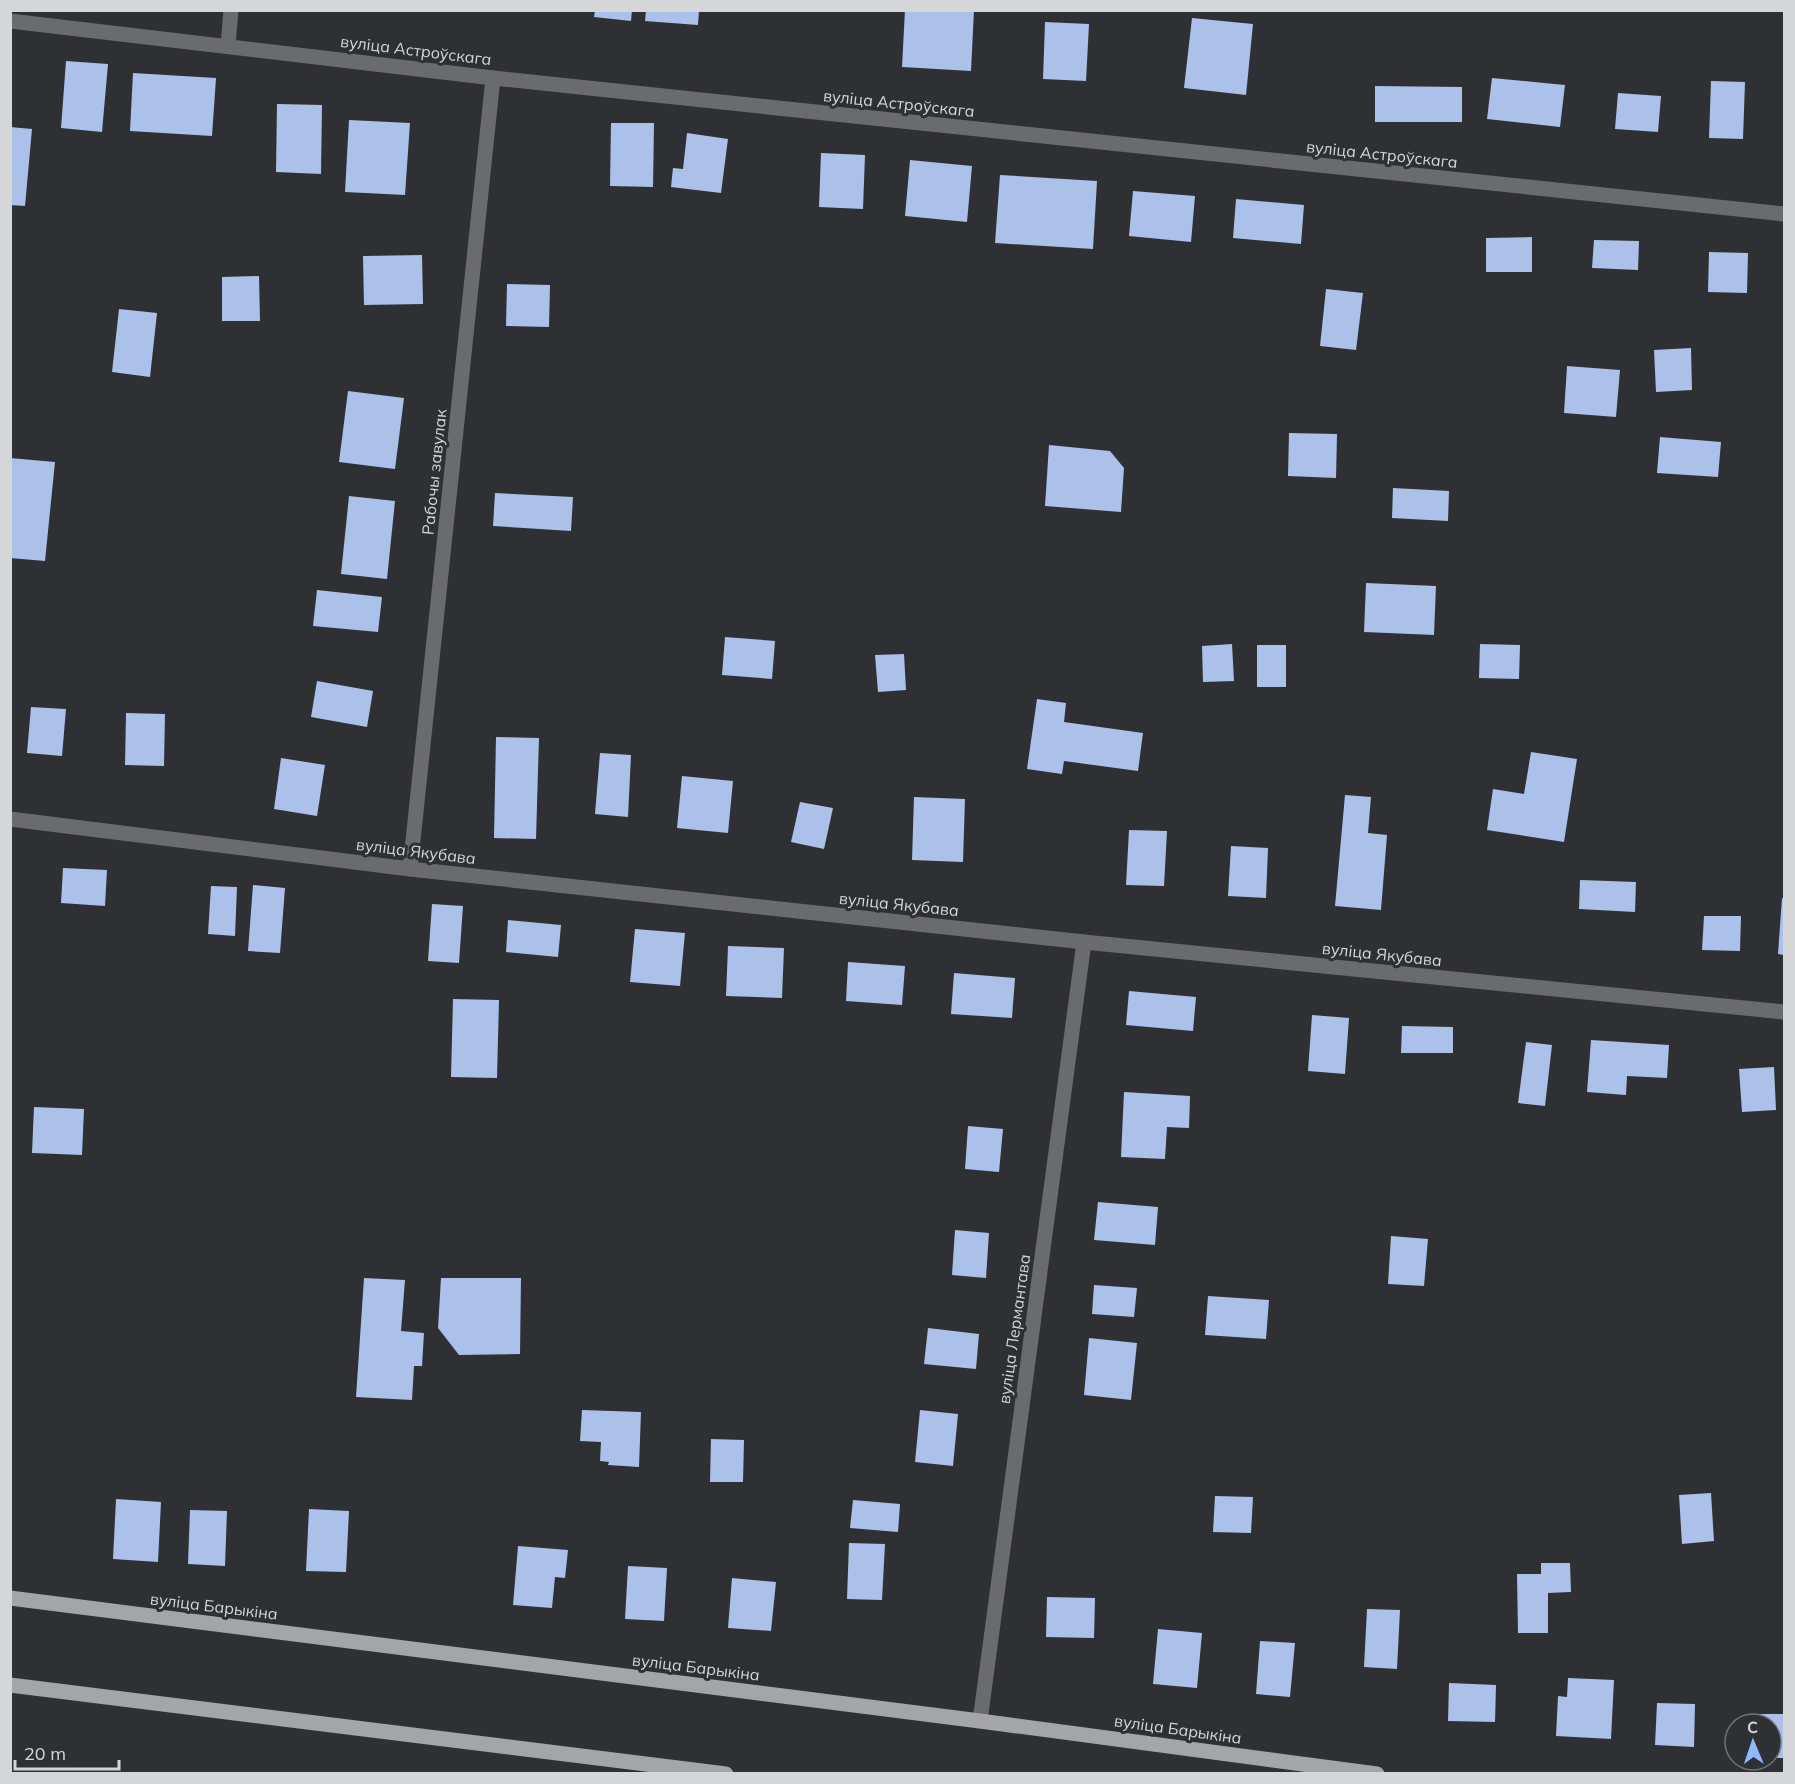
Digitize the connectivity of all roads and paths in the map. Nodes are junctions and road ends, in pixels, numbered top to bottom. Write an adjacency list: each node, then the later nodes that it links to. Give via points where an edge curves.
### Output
1 (231, 10): 3 (street)
2 (10, 21): 3 (street, вуліца Астроўскага)
3 (228, 46): 4 (street, вуліца Астроўскага)
4 (494, 78): 5 (street, вуліца Астроўскага); 7 (street, Рабочы завулак)
5 (1785, 214)
6 (10, 819): 7 (street, вуліца Якубава)
7 (410, 869): 8 (street, вуліца Якубава)
8 (1084, 942): 9 (street, вуліца Якубава); 12 (street, вуліца Лермантава)
9 (1785, 1012)
10 (10, 1598): 12 (main road, вуліца Барыкіна)
11 (10, 1685): 13 (main road)
12 (980, 1720): 14 (main road, вуліца Барыкіна)
13 (726, 1773)
14 (1377, 1773)

